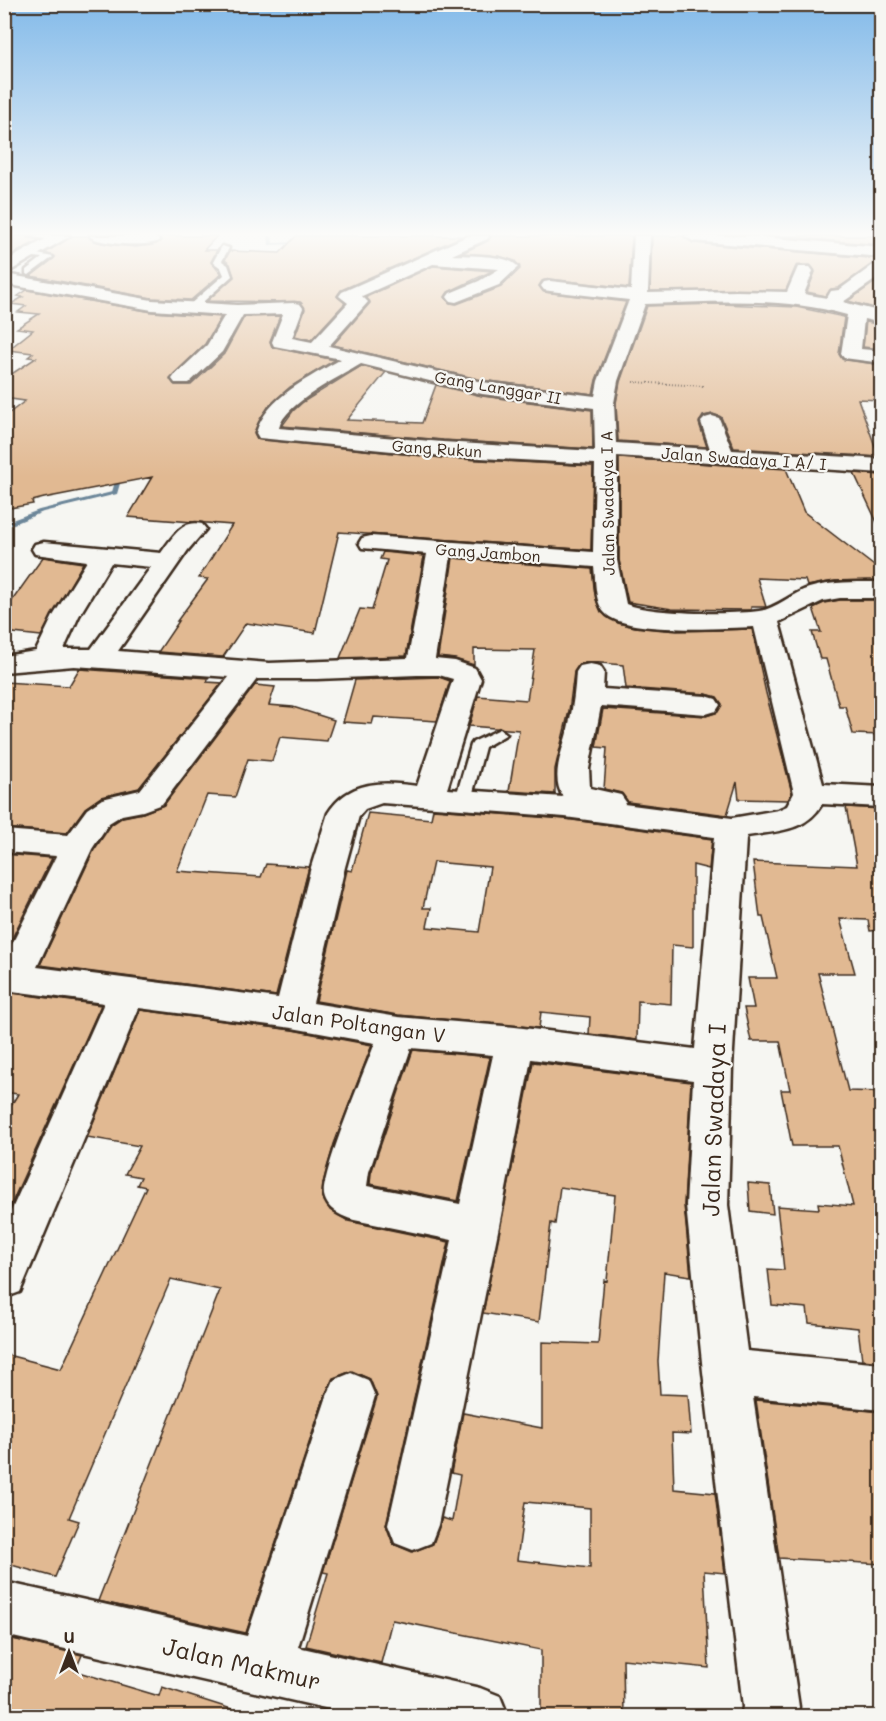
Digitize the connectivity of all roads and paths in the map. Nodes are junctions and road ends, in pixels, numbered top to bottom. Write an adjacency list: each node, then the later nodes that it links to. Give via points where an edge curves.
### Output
1 (233, 316): 9 (street, via 215,348)
2 (293, 316): 6 (street, Gang Langgar II, via 281,341)
3 (345, 316): 6 (street)
4 (632, 316): 10 (street, Jalan Swadaya I A)
5 (856, 316): 8 (street, via 850,353)
6 (316, 349): 7 (street, Gang Langgar II)
7 (358, 357): 12 (street, Gang Langgar II, via 482,388); 14 (street, Gang Rukun, via 276,412 268,423 268,433 443,449)
8 (882, 357)
9 (182, 379)
10 (608, 381): 11 (path); 12 (street, Jalan Swadaya I A)
11 (705, 386)
12 (604, 403): 14 (street, Jalan Swadaya I A)
13 (712, 422): 15 (street)
14 (606, 454): 15 (street, Jalan Swadaya I A/ I); 22 (street, Jalan Swadaya I A)
15 (723, 456): 16 (street, Jalan Swadaya I A/ I)
16 (882, 466)
17 (194, 529): 23 (street)
18 (371, 543): 19 (street, Gang Jambon)
19 (440, 548): 22 (street, Gang Jambon); 28 (street)
20 (44, 549): 21 (street)
21 (103, 555): 23 (street); 26 (street)
22 (605, 560): 25 (street, Jalan Swadaya I A, via 612,604 624,614 693,620)
23 (168, 561): 27 (street)
24 (882, 590): 25 (street, Jalan Swadaya I A, via 816,594)
25 (765, 619): 33 (street)
26 (47, 656): 27 (street); 29 (street)
27 (100, 657): 30 (street)
28 (420, 667): 30 (street); 35 (street, via 459,670 467,679)
29 (8, 669)
30 (249, 670): 40 (street, via 152,797 106,809)
31 (706, 705): 37 (street, via 589,685 574,765 572,787 577,795 590,800 678,809)
32 (500, 734): 36 (lane, via 478,746)
33 (810, 793): 34 (street); 38 (street, via 807,805 798,815)
34 (882, 797)
35 (429, 798): 36 (street); 43 (street, via 382,793 354,802 344,813)
36 (464, 800): 37 (street, via 565,807)
37 (687, 823): 38 (street)
38 (734, 829): 46 (street, Jalan Swadaya I, via 730,839)
39 (4, 841): 40 (street)
40 (77, 847): 41 (street)
41 (9, 976): 42 (street, Jalan Poltangan V)
42 (127, 993): 43 (street, Jalan Poltangan V); 48 (street)
43 (292, 1014): 44 (street, Jalan Poltangan V)
44 (398, 1032): 45 (street, Jalan Poltangan V); 47 (street, via 348,1172 345,1195 354,1202)
45 (515, 1042): 46 (street, Jalan Poltangan V); 47 (street)
46 (713, 1067): 49 (street, Jalan Swadaya I, via 707,1205)
47 (478, 1226): 52 (street)
48 (4, 1278)
49 (726, 1372): 50 (street); 56 (street, Jalan Swadaya I, via 771,1707)
50 (882, 1387)
51 (351, 1396): 54 (street)
52 (413, 1525)
53 (4, 1608): 54 (street, Jalan Makmur)
54 (264, 1668): 55 (street, Jalan Makmur)
55 (480, 1716)
56 (769, 1716)

